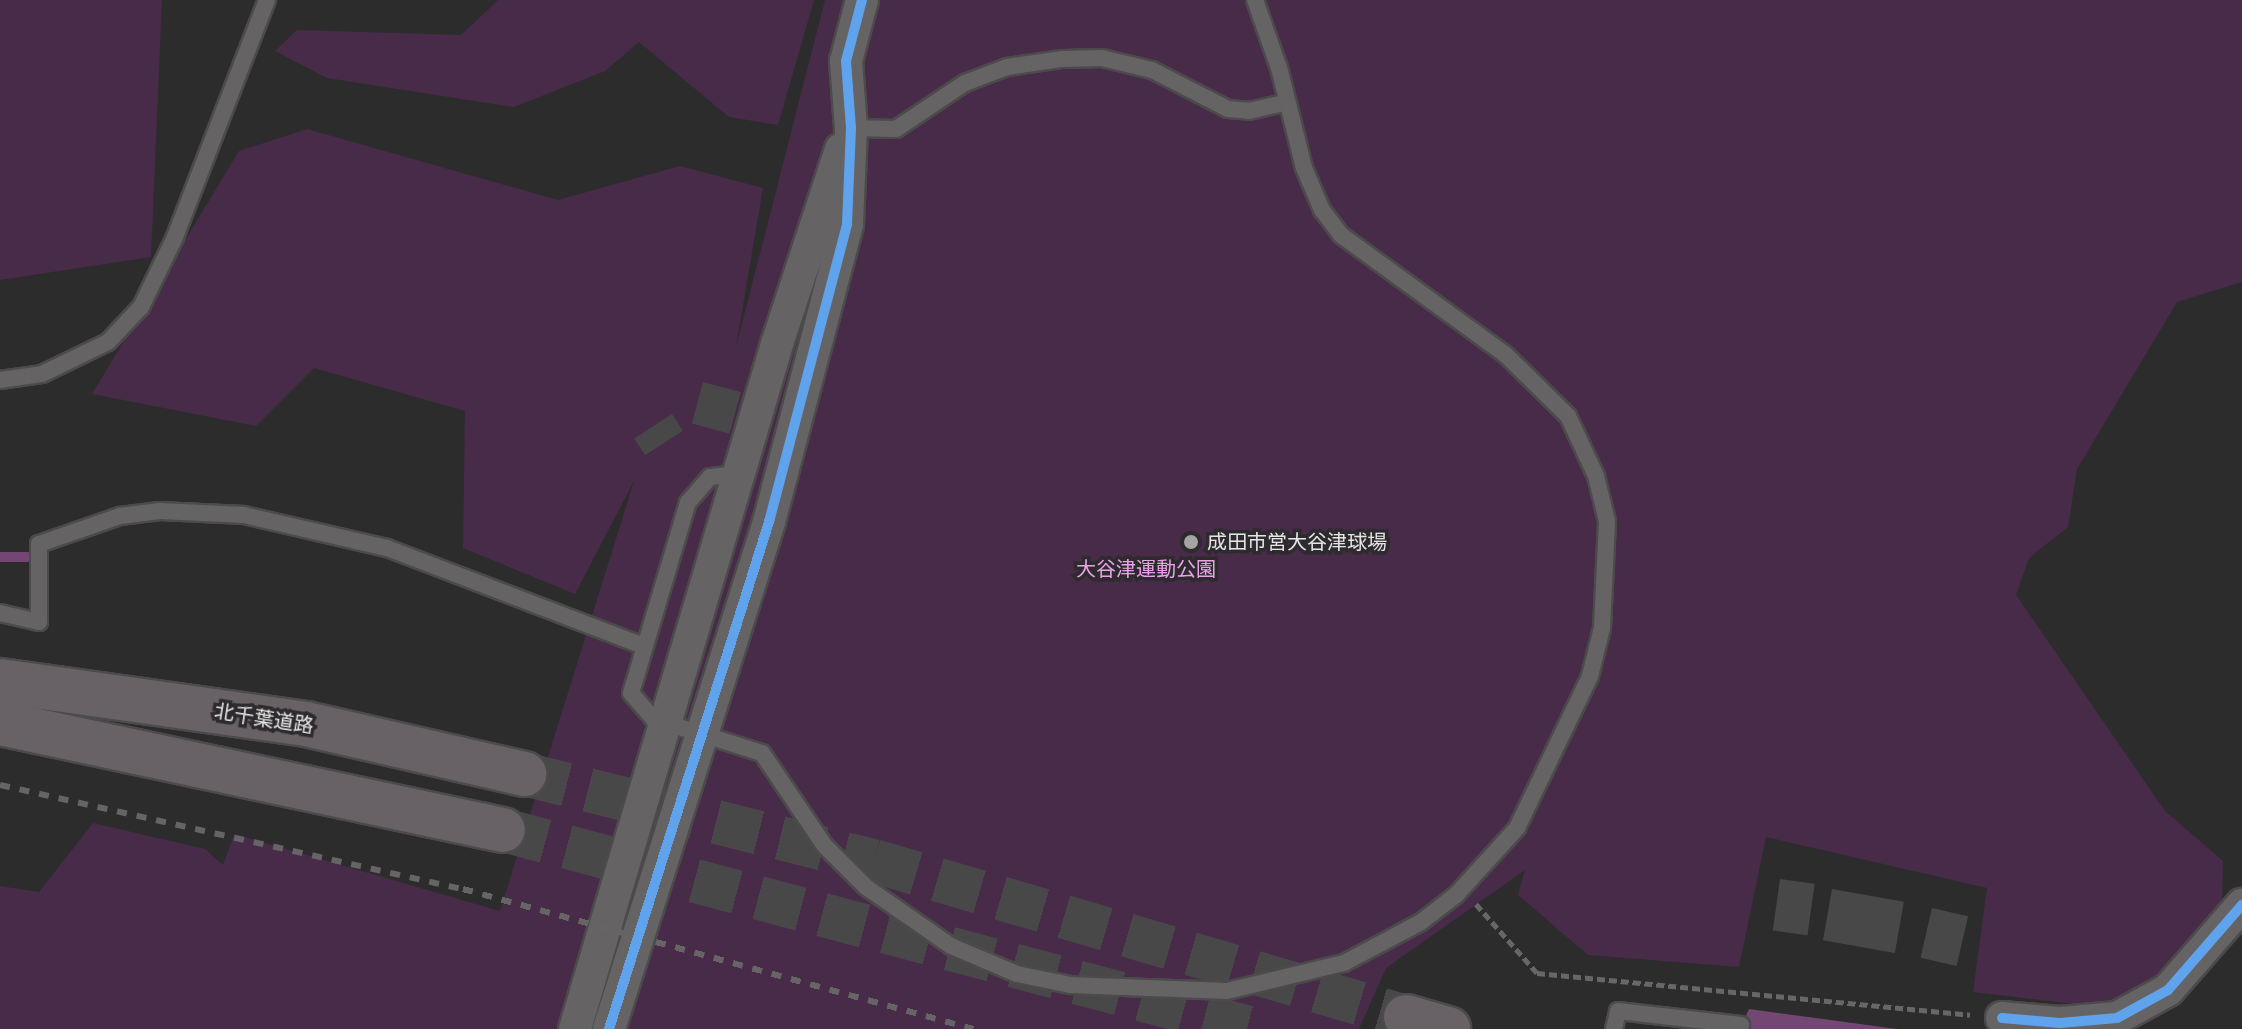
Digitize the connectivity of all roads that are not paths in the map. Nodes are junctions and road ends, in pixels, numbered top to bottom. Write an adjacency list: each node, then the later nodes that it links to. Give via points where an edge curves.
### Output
1 (267, 0): 6 (lane, via 175,237 141,307 108,342 42,374)
2 (862, 0): 5 (street, via 846,61)
3 (1255, 0): 4 (lane)
4 (1287, 102): 5 (lane, via 1249,111 1228,109 1152,70 1102,58 1062,59 1007,67 965,83 896,129); 13 (lane, via 1304,168 1322,210 1341,235 1506,355 1568,416 1596,476 1607,521 1602,628 1590,676 1517,828 1462,889 1381,946 1302,976 1227,991 1182,993 1030,977 980,960 902,916 824,845 762,753)
5 (851, 128): 7 (street, via 816,219); 13 (street, via 847,224 769,522)
6 (0, 380)
7 (738, 474): 9 (lane, via 710,477 688,502); 11 (street)
8 (0, 613): 9 (lane, via 39,622 39,544 120,516 160,511 244,515 387,548)
9 (644, 646): 11 (lane, via 631,693 640,709)
10 (0, 681): 14 (highway, 北千葉道路, via 306,724)
11 (665, 722): 13 (lane); 20 (street)
12 (0, 723): 15 (highway)
13 (703, 732): 21 (street)
14 (524, 774)
15 (503, 830)
16 (2242, 905): 18 (street, via 2168,990 2117,1018 2060,1023)
17 (1406, 1017): 22 (highway)
18 (2002, 1018)
19 (1741, 1025): 23 (lane, via 1618,1011)
20 (575, 1029)
21 (609, 1029)
22 (1448, 1029)
23 (1614, 1029)

